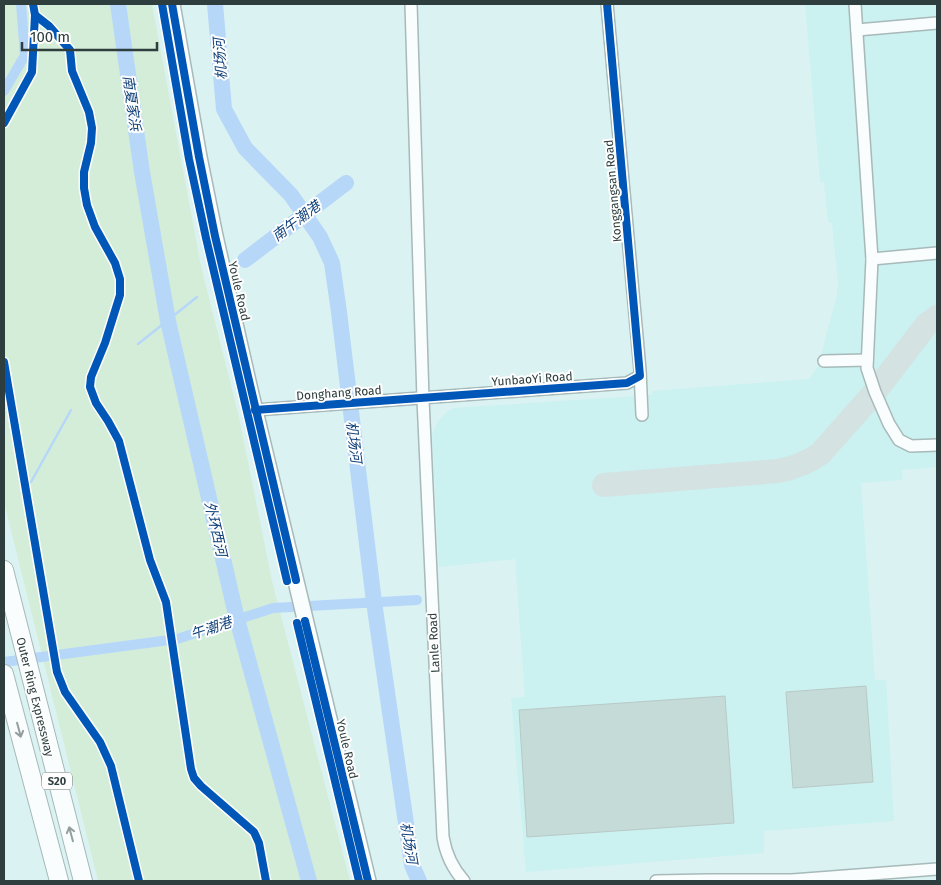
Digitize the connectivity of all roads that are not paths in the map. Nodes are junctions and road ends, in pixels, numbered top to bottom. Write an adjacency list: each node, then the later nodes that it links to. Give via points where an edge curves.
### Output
1 (162, 4): 15 (main road, Youle Road, via 191,168)
2 (172, 4): 15 (main road, Youle Road, via 200,166)
3 (411, 4): 13 (street, Lanle Road)
4 (607, 4): 12 (street, Konggangsan Road)
5 (855, 4): 7 (street)
6 (937, 23): 7 (street)
7 (857, 30): 9 (street)
8 (937, 253): 9 (street)
9 (872, 259): 10 (street)
10 (867, 360): 11 (street); 17 (street, via 874,392 898,440 912,446)
11 (824, 361)
12 (640, 376): 13 (street, YunbaoYi Road, via 627,383); 16 (street, Konggangsan Road)
13 (423, 399): 15 (street, Donghang Road); 26 (street, Lanle Road, via 443,837 450,863)
14 (276, 407): 15 (street)
15 (251, 411): 19 (main road, Youle Road)
16 (642, 415)
17 (937, 445)
18 (4, 570): 23 (highway, Outer Ring Expressway / S20, one-way to 18)
19 (301, 622): 24 (main road, Youle Road); 25 (main road, Youle Road)
20 (5, 678): 22 (highway, Outer Ring Expressway / S20, one-way to 22)
21 (937, 869): 27 (street, via 792,880)
22 (59, 881)
23 (83, 881)
24 (359, 881)
25 (368, 881)
26 (464, 881)
27 (656, 881)

